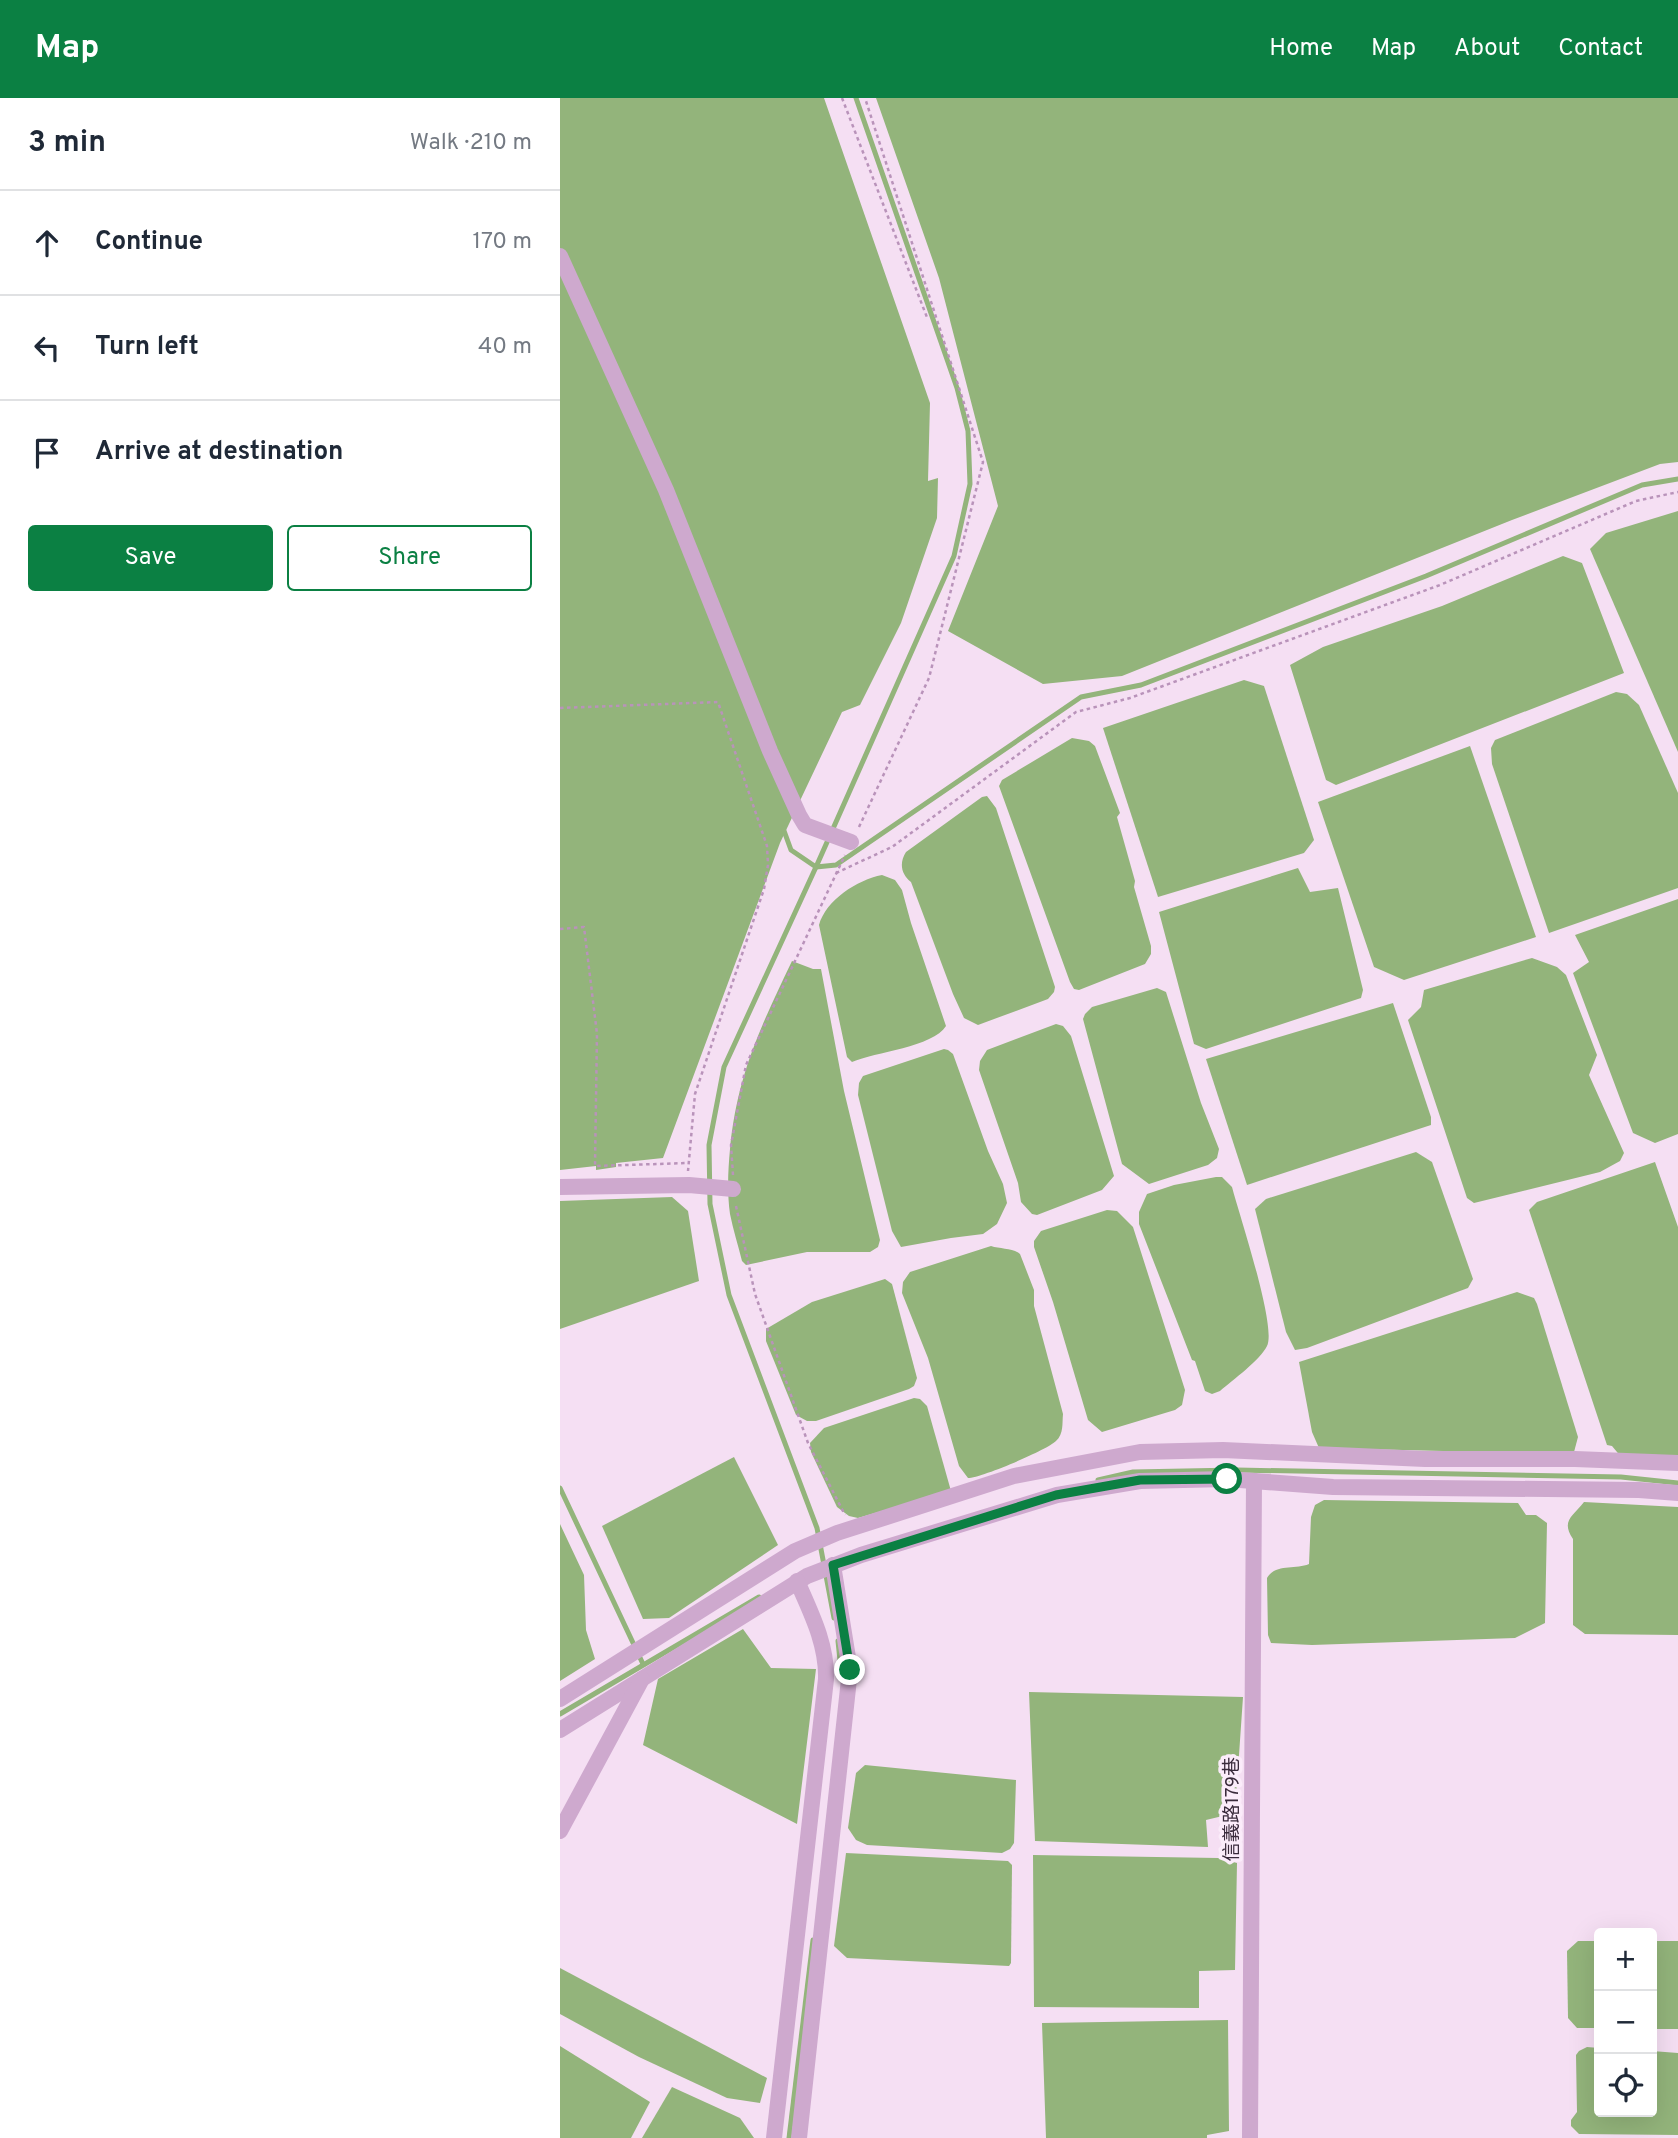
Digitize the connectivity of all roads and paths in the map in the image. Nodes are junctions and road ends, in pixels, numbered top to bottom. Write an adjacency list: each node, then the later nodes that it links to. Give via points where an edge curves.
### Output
1 (842, 98): 3 (path)
2 (560, 256): 6 (street, via 666,490 799,815 805,825)
3 (928, 320)
4 (1678, 492): 7 (path, via 1636,501 1440,585 1130,698 1076,712 892,847)
5 (560, 708): 9 (path, via 718,702 767,846 764,889 695,1094)
6 (851, 842)
7 (836, 873)
8 (560, 929): 9 (path, via 584,928 597,1034 595,1166)
9 (688, 1163): 10 (path)
10 (689, 1185): 11 (street); 12 (street)
11 (560, 1187)
12 (729, 1189)
13 (1678, 1462): 19 (street, via 1425,1459 1223,1450 1140,1452 1014,1476 837,1532 794,1551)
14 (1254, 1481): 15 (street); 16 (street, via 1140,1480 1056,1495); 24 (street, 信義路179巷)
15 (1678, 1493)
16 (829, 1566): 17 (street); 23 (street, via 850,1670)
17 (802, 1578): 18 (street); 22 (street, via 826,1659 826,1679)
18 (643, 1677): 20 (street); 21 (street)
19 (560, 1699)
20 (560, 1730)
21 (560, 1831)
22 (774, 2138)
23 (799, 2138)
24 (1250, 2138)

